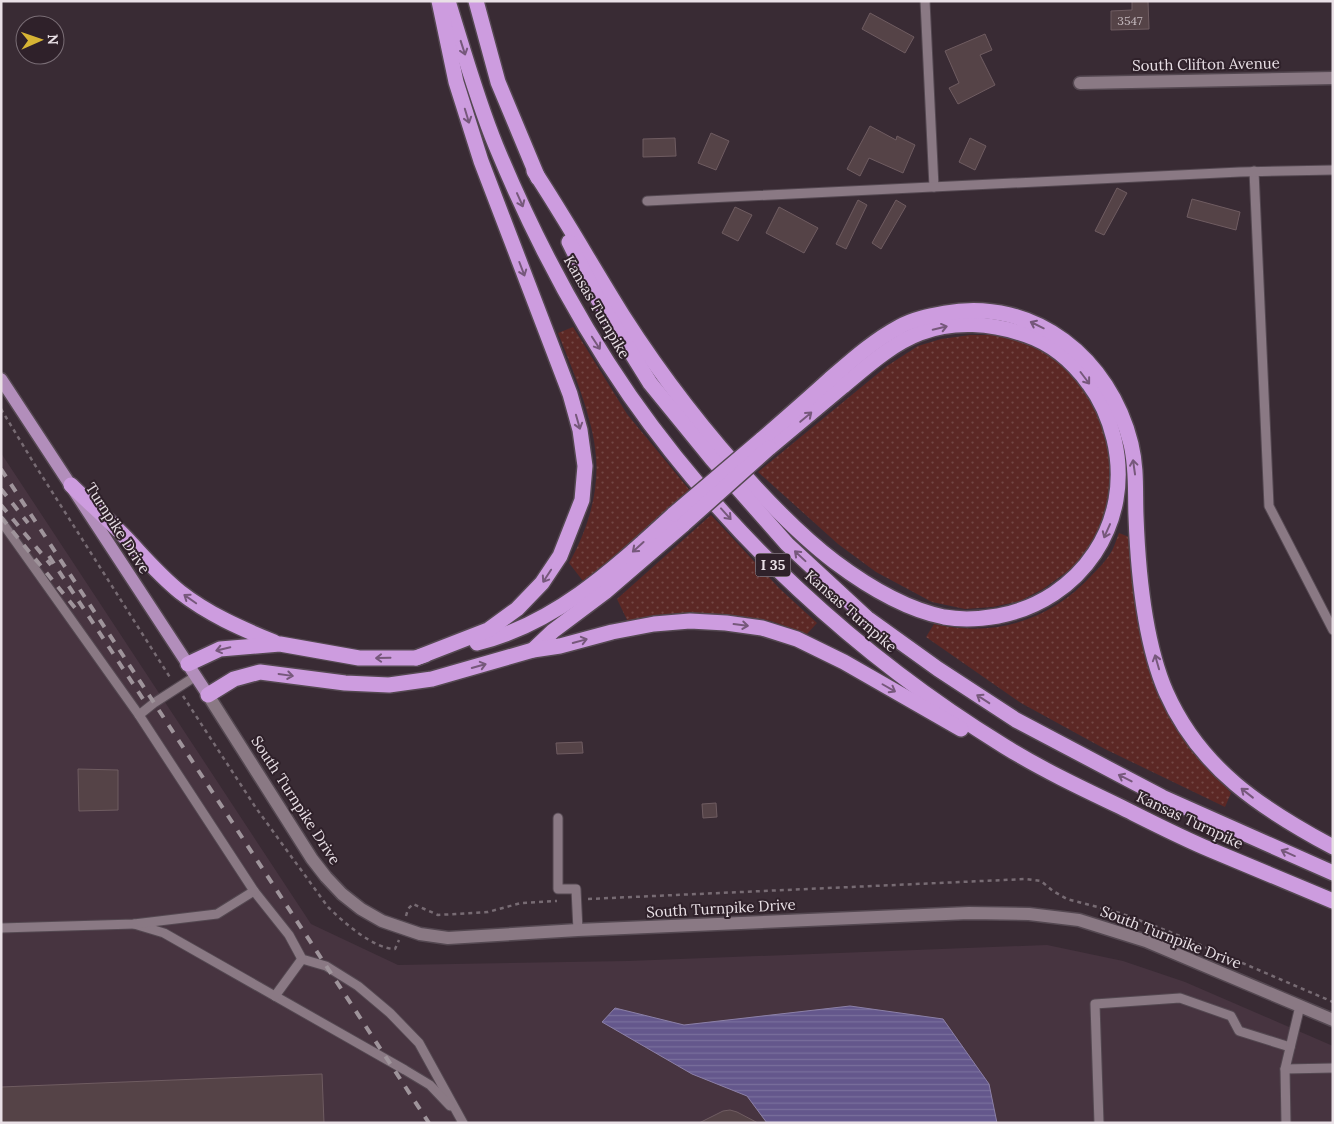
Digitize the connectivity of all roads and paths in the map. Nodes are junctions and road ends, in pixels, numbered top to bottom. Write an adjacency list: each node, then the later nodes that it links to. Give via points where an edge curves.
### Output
1 (439, 1): 21 (highway, one-way to 21, via 456,82 481,161 570,394 585,466 582,500 573,526 560,556 542,583 488,630)
2 (448, 1): 26 (highway, Kansas Turnpike / I 35, one-way to 26, via 494,143 532,228 580,318 630,395 687,471 801,592 880,661 1006,748)
3 (476, 1): 8 (highway, Kansas Turnpike / I 35, via 498,82)
4 (925, 1): 10 (lane)
5 (1333, 78): 6 (street, South Clifton Avenue)
6 (1080, 83)
7 (1333, 170): 9 (lane)
8 (534, 171): 14 (highway, one-way to 8, via 895,346 920,333 947,326 978,324 1008,328 1034,337 1060,352 1081,372 1099,397 1110,425 1118,456 1118,486 1112,519 1101,545 1068,584 1042,602 1016,612 984,618 946,618 913,609 836,562 790,525 728,458 683,403 625,318); 29 (highway, Kansas Turnpike / I 35, one-way to 8, via 1162,797 1032,729 938,669 867,618 787,544 650,384 596,296)
9 (1254, 172): 10 (lane); 18 (lane, via 1269,506)
10 (934, 187): 11 (lane)
11 (647, 201)
12 (1, 379): 15 (main road, Turnpike Drive)
13 (1, 409): 22 (path)
14 (765, 444): 16 (highway, bridge); 28 (highway, one-way to 14, via 1287,822 1228,779 1205,755 1166,692 1140,587 1135,471 1124,421 1093,366 1060,338 1018,316 990,311 958,311 927,316 901,326 871,344)
15 (71, 485): 19 (highway, one-way to 15, via 237,627 180,592 154,570); 23 (main road, Turnpike Drive)
16 (679, 519): 20 (highway, via 605,592); 21 (highway, one-way to 21, via 570,602 537,620 491,640)
17 (1, 521): 25 (lane)
18 (1333, 630)
19 (280, 644): 21 (highway, one-way to 19, via 359,658); 23 (highway, one-way to 23, via 220,649)
20 (533, 650): 24 (highway, one-way to 20, via 234,679 260,672 345,683 389,684 432,679); 26 (highway, one-way to 26, via 654,624 690,621 762,628 797,639 844,662 1024,767)
21 (416, 658)
22 (159, 660)
23 (192, 670): 24 (main road, Turnpike Drive); 25 (lane)
24 (208, 695): 34 (street, South Turnpike Drive, via 312,859 326,877 361,909 420,934 448,938)
25 (139, 716): 30 (lane)
26 (1083, 789): 31 (highway, Kansas Turnpike / I 35, via 1208,849)
27 (558, 818): 34 (lane, via 558,889 576,888)
28 (1333, 847)
29 (1333, 873)
30 (254, 892): 32 (lane, via 217,914); 35 (lane, via 289,936)
31 (1333, 901)
32 (134, 924): 33 (lane); 36 (lane, via 164,933)
33 (1, 928)
34 (578, 930): 37 (street, South Turnpike Drive, via 969,913 1048,916 1093,924 1146,942)
35 (302, 959): 36 (lane); 42 (lane, via 326,966 358,986 390,1013 419,1043)
36 (275, 996): 42 (lane, via 430,1085)
37 (1300, 1006): 38 (street, South Turnpike Drive); 39 (lane)
38 (1333, 1020)
39 (1290, 1047): 41 (lane); 44 (lane, via 1239,1031 1231,1016 1180,998 1095,1004)
40 (1333, 1068): 41 (lane)
41 (1285, 1069): 45 (lane)
42 (457, 1113): 43 (lane)
43 (463, 1123)
44 (1100, 1123)
45 (1286, 1123)

